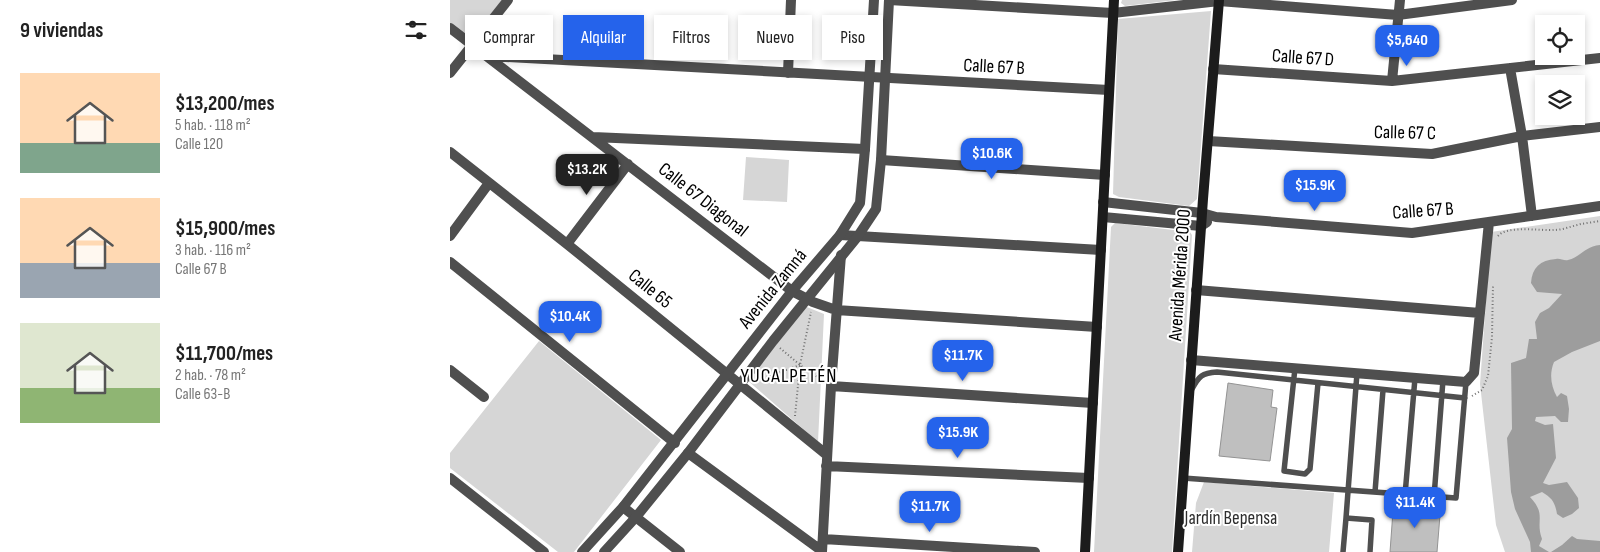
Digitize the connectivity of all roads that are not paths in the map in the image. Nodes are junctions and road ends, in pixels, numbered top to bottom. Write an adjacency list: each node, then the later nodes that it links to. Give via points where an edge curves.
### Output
1 (508, 0): 10 (street)
2 (791, 0): 21 (street)
3 (874, 0): 22 (street, Avenida Zamná)
4 (890, 0): 9 (street); 23 (street, Avenida Zamná)
5 (1114, 0): 9 (main road)
6 (1400, 0): 11 (street)
7 (1512, 0): 11 (street)
8 (1219, 1): 9 (street); 11 (street); 19 (main road, Avenida Mérida 2000)
9 (1113, 13): 25 (main road)
10 (496, 15)
11 (1398, 15): 24 (street)
12 (450, 28): 13 (street, Calle 67 Diagonal)
13 (465, 38)
14 (465, 54): 20 (street)
15 (1600, 58): 18 (street, Calle 67 D)
16 (493, 60): 28 (street, Calle 67 Diagonal)
17 (553, 60): 21 (street, Calle 67 B)
18 (1510, 68): 24 (street, Calle 67 D); 27 (street)
19 (1213, 69): 24 (street, Calle 67 D); 29 (main road, Avenida Mérida 2000)
20 (450, 73)
21 (788, 73): 22 (street, Calle 67 B)
22 (869, 78): 23 (street, Calle 67 B); 30 (street, Avenida Zamná)
23 (885, 79): 25 (street, Calle 67 B); 32 (street, Avenida Zamná)
24 (1392, 81)
25 (1109, 90): 34 (main road)
26 (1600, 127): 27 (street, Calle 67 C)
27 (1522, 136): 29 (street, Calle 67 C, via 1432,154); 40 (street)
28 (593, 137): 30 (street); 33 (street, Calle 67 Diagonal)
29 (1208, 141): 38 (main road, Avenida Mérida 2000)
30 (865, 150): 44 (street, Avenida Zamná, via 860,203)
31 (450, 152): 35 (street, Calle 65)
32 (881, 160): 34 (street); 46 (street, Avenida Zamná, via 876,209)
33 (628, 164): 47 (street); 52 (street, Calle 67 Diagonal)
34 (1105, 175): 36 (main road)
35 (489, 184): 45 (street); 47 (street, Calle 65)
36 (1104, 202): 38 (street, Calle 67 B); 39 (main road)
37 (1600, 206): 40 (street, Calle 67 B)
38 (1202, 213): 41 (street, Calle 67 B); 43 (main road, Avenida Mérida 2000)
39 (1103, 216): 43 (street); 48 (main road)
40 (1532, 216): 42 (street, Calle 67 B)
41 (1216, 217): 42 (street, Calle 67 B, via 1412,233); 43 (street)
42 (1489, 222): 55 (street)
43 (1201, 226): 51 (main road, Avenida Mérida 2000)
44 (840, 235): 46 (street); 52 (street, Avenida Zamná)
45 (450, 236)
46 (858, 236): 48 (street); 49 (street, Avenida Zamná)
47 (567, 244): 61 (street, Calle 65)
48 (1101, 250): 56 (main road)
49 (841, 255): 53 (street, Avenida Zamná); 54 (street)
50 (450, 262): 77 (street)
51 (1196, 290): 55 (street); 57 (main road, Avenida Mérida 2000)
52 (792, 291): 53 (street, Calle 67 Diagonal); 61 (street, Avenida Zamná)
53 (810, 300): 54 (street, Calle 67 Diagonal); 67 (street, Avenida Zamná)
54 (836, 310): 56 (street, Calle 67 Diagonal); 68 (street)
55 (1480, 313): 65 (street, via 1474,374)
56 (1097, 327): 76 (main road)
57 (1191, 360): 58 (street); 72 (main road, Avenida Mérida 2000)
58 (1295, 368): 60 (street); 63 (lane)
59 (450, 370): 74 (street)
60 (1357, 373): 62 (street); 69 (lane)
61 (728, 375): 67 (street, Calle 65); 77 (street, Avenida Zamná)
62 (1415, 378): 64 (street); 71 (lane)
63 (1294, 380): 66 (lane); 66 (lane, via 1284,471 1305,474 1310,469); 72 (lane, via 1205,373 1196,380)
64 (1443, 380): 65 (street); 73 (lane)
65 (1466, 382): 75 (lane)
66 (1318, 383): 69 (lane)
67 (740, 385): 78 (street, Avenida Zamná); 79 (street, Calle 65)
68 (831, 386): 76 (street); 79 (street)
69 (1356, 387): 70 (lane); 84 (lane)
70 (1383, 390): 71 (lane); 85 (lane)
71 (1414, 393): 73 (lane); 86 (lane)
72 (1189, 395): 83 (main road, Avenida Mérida 2000)
73 (1442, 396): 75 (lane); 87 (lane)
74 (484, 397)
75 (1465, 398): 87 (lane, via 1456,498)
76 (1093, 403): 82 (main road)
77 (674, 442): 88 (street, Avenida Zamná)
78 (688, 453): 89 (street, Avenida Zamná); 96 (street)
79 (827, 455): 80 (street)
80 (826, 466): 82 (street); 91 (street)
81 (450, 478): 92 (street)
82 (1089, 478): 98 (main road)
83 (1183, 478): 84 (lane); 99 (main road, Avenida Mérida 2000)
84 (1348, 490): 85 (lane); 90 (lane)
85 (1375, 492): 86 (lane)
86 (1405, 495): 87 (lane)
87 (1434, 497)
88 (623, 507): 89 (street); 93 (street, Avenida Zamná)
89 (636, 517): 94 (street, Avenida Zamná); 95 (street)
90 (1346, 518): 100 (lane); 101 (lane, via 1372,520)
91 (823, 539): 96 (street); 97 (street)
92 (544, 552)
93 (584, 552)
94 (604, 552)
95 (680, 552)
96 (822, 552)
97 (1035, 552)
98 (1085, 552)
99 (1178, 552)
100 (1343, 552)
101 (1370, 552)

